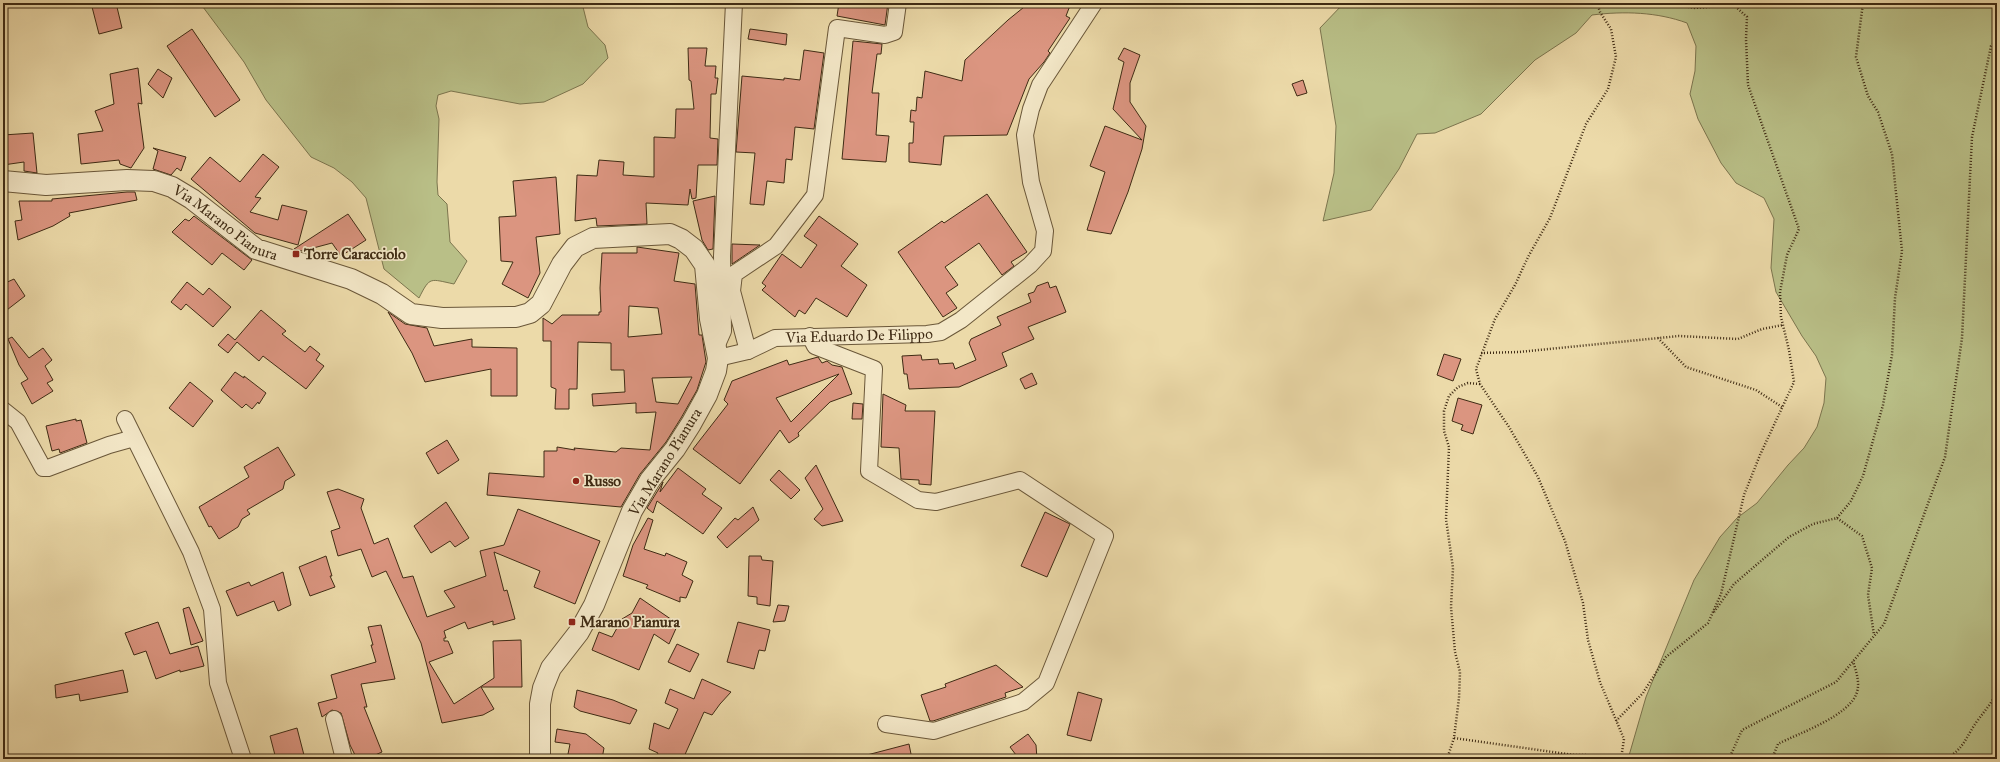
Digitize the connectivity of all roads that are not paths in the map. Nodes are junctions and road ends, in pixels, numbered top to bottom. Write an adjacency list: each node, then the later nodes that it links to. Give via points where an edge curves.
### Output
1 (734, 3): 7 (street, via 722,256 723,331)
2 (898, 3): 6 (street, via 894,32 885,35 837,28 815,195 776,246 734,274 732,291)
3 (1094, 3): 5 (street, Via Eduardo De Filippo, via 1040,85 1031,109 1026,135 1032,182 1045,231 1043,251 1030,265 973,311 942,332)
4 (3, 181): 7 (street, Via Marano Pianura, via 46,185 154,181 172,187 192,199 256,249 352,279 382,294 411,314 442,318 516,317 530,313 541,304 562,264 575,247 593,238 670,234 694,249 705,265 710,319)
5 (810, 336): 6 (street, Via Eduardo De Filippo, via 775,338); 12 (street, via 815,346 874,369 868,471 918,500 936,502 1020,480 1105,536 1046,684 1023,702 934,731)
6 (748, 351): 7 (street, Via Eduardo De Filippo)
7 (717, 352): 15 (street, Via Marano Pianura, via 716,371 692,424 650,480 632,511 594,605 579,632 551,668 540,704)
8 (3, 410): 10 (street, via 18,422 43,468)
9 (125, 419): 10 (street)
10 (134, 438): 13 (street, via 191,552 212,609 218,683)
11 (334, 719): 14 (street)
12 (886, 724)
13 (242, 759)
14 (344, 759)
15 (540, 759)

